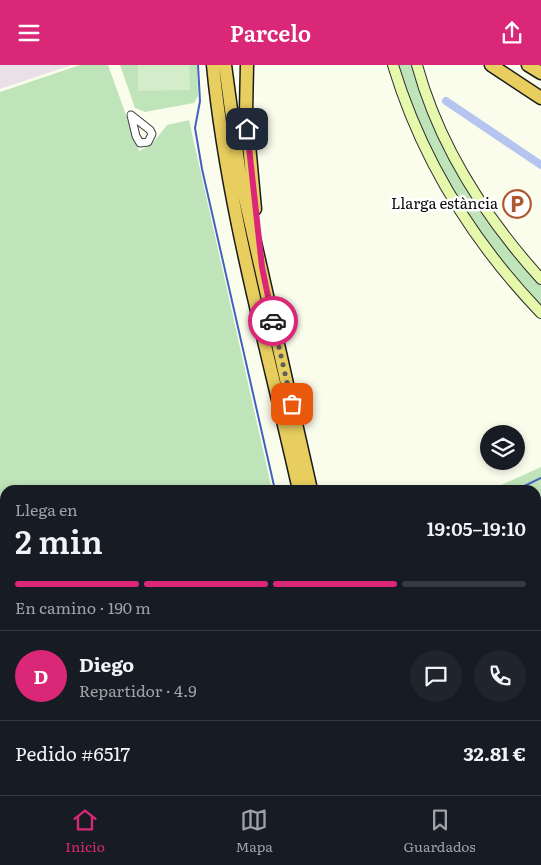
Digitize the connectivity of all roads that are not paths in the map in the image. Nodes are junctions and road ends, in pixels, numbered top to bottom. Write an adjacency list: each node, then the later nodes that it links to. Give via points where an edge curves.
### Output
1 (214, 65): 13 (highway, via 222,138 236,213)
2 (225, 65): 10 (highway, via 239,166)
3 (247, 65): 10 (highway, via 248,145)
4 (393, 65): 12 (street, via 413,124 443,185 483,247)
5 (417, 65): 11 (street, via 426,97 463,175 481,205)
6 (491, 65): 9 (highway)
7 (528, 65): 8 (highway)
8 (541, 73)
9 (541, 98)
10 (262, 267): 14 (highway)
11 (541, 279)
12 (541, 313)
13 (298, 485)
14 (309, 485)

